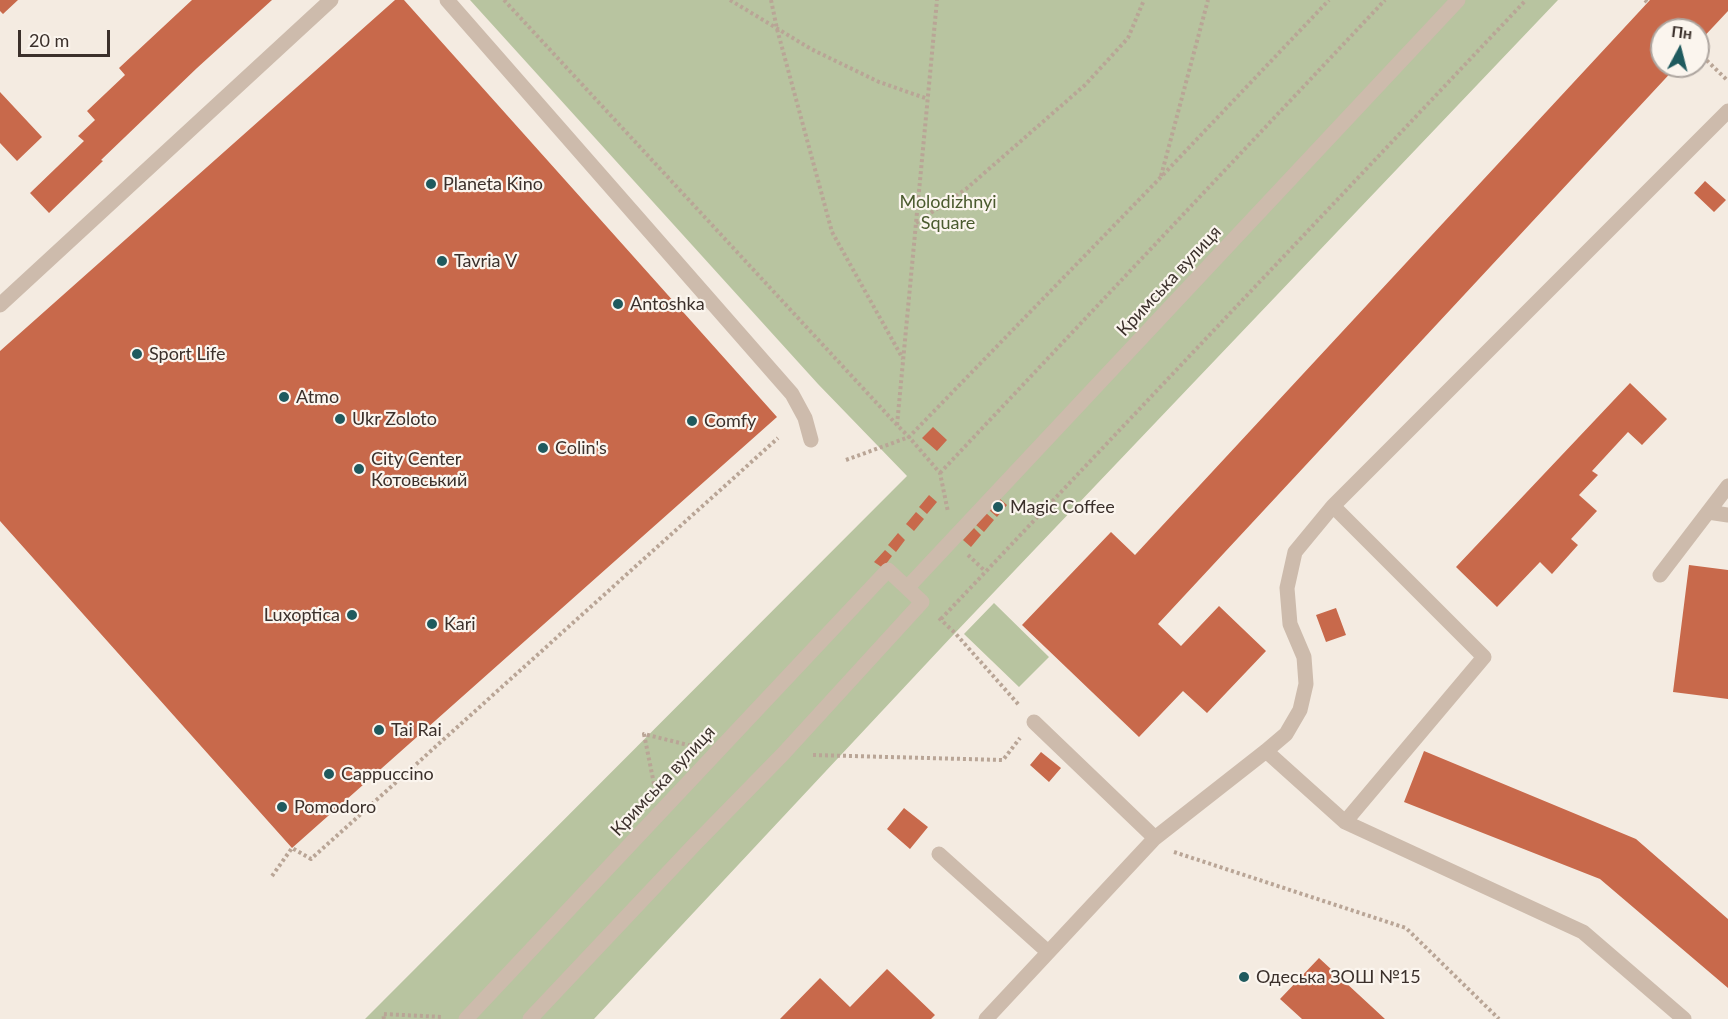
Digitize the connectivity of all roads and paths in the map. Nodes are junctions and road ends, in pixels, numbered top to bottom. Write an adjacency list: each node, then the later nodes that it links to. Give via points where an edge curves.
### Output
1 (331, 0): 20 (street)
2 (447, 0): 25 (street, via 792,394)
3 (504, 0): 22 (path)
4 (730, 0): 13 (path)
5 (771, 0): 13 (path)
6 (937, 0): 16 (path)
7 (1144, 0): 19 (path, via 1128,38 1085,85 966,189)
8 (1208, 0): 18 (path)
9 (1329, 0): 18 (path)
10 (1385, 0): 27 (path)
11 (1458, 0): 32 (street, Кримська вулиця)
12 (1526, 0): 35 (path)
13 (777, 29): 16 (path, via 879,82); 21 (path, via 832,232)
14 (1710, 64): 15 (path)
15 (1728, 81)
16 (928, 99): 19 (path)
17 (1728, 111): 29 (street)
18 (1161, 177): 23 (path)
19 (915, 223): 21 (path)
20 (0, 305)
21 (903, 360): 22 (path)
22 (897, 425): 23 (path)
23 (909, 436): 26 (path); 27 (path)
24 (778, 438): 46 (path, via 311,859 292,848)
25 (811, 440)
26 (846, 460)
27 (940, 473): 32 (path)
28 (1728, 486): 30 (street)
29 (1333, 506): 38 (street, via 1295,552 1287,588 1290,624 1304,657 1306,684 1300,710 1286,734); 43 (street, via 1484,657)
30 (1708, 512): 31 (street); 33 (street)
31 (1728, 515)
32 (953, 541): 34 (street, Кримська вулиця)
33 (1659, 575)
34 (907, 588): 39 (street, Кримська вулиця, via 888,570); 40 (street, via 922,602)
35 (941, 619)
36 (955, 633): 37 (path)
37 (1034, 722): 44 (street)
38 (1266, 751): 43 (street); 44 (street)
39 (717, 752): 42 (street, Кримська вулиця); 42 (path, via 644,735)
40 (783, 754): 41 (path); 50 (street)
41 (1003, 760)
42 (660, 813): 49 (street, Кримська вулиця)
43 (1345, 822): 53 (street, via 1583,933)
44 (1155, 838): 47 (street); 52 (path, via 1176,853 1406,928)
45 (939, 854): 47 (street)
46 (272, 876)
47 (1048, 952): 51 (street)
48 (384, 1019): 49 (path, via 383,1014)
49 (467, 1019)
50 (530, 1019)
51 (986, 1019)
52 (1499, 1019)
53 (1684, 1019)

